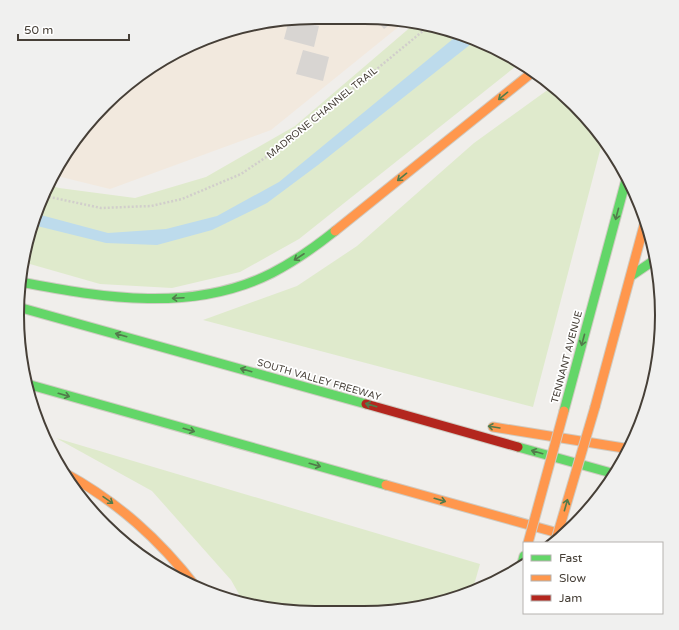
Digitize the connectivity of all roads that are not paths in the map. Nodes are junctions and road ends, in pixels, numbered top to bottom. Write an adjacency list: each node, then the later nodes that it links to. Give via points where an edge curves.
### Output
1 (529, 75): 6 (main road, one-way to 6, via 311,250 260,279 216,293 138,300 111,298)
2 (625, 185): 17 (main road, TENNANT AVENUE, one-way to 17, bridge)
3 (643, 231): 5 (main road)
4 (650, 263): 5 (main road)
5 (631, 276): 15 (main road, one-way to 5, bridge)
6 (26, 283)
7 (24, 309): 9 (main road, SOUTH VALLEY FREEWAY, one-way to 7)
8 (33, 386): 16 (main road, one-way to 16)
9 (388, 410): 10 (main road); 13 (main road, SOUTH VALLEY FREEWAY, one-way to 9)
10 (466, 423)
11 (482, 425): 12 (main road, one-way to 11)
12 (623, 448)
13 (609, 472)
14 (74, 479): 18 (main road, one-way to 18, via 104,497 141,526 165,549)
15 (558, 532)
16 (557, 533)
17 (528, 542)
18 (188, 577)

